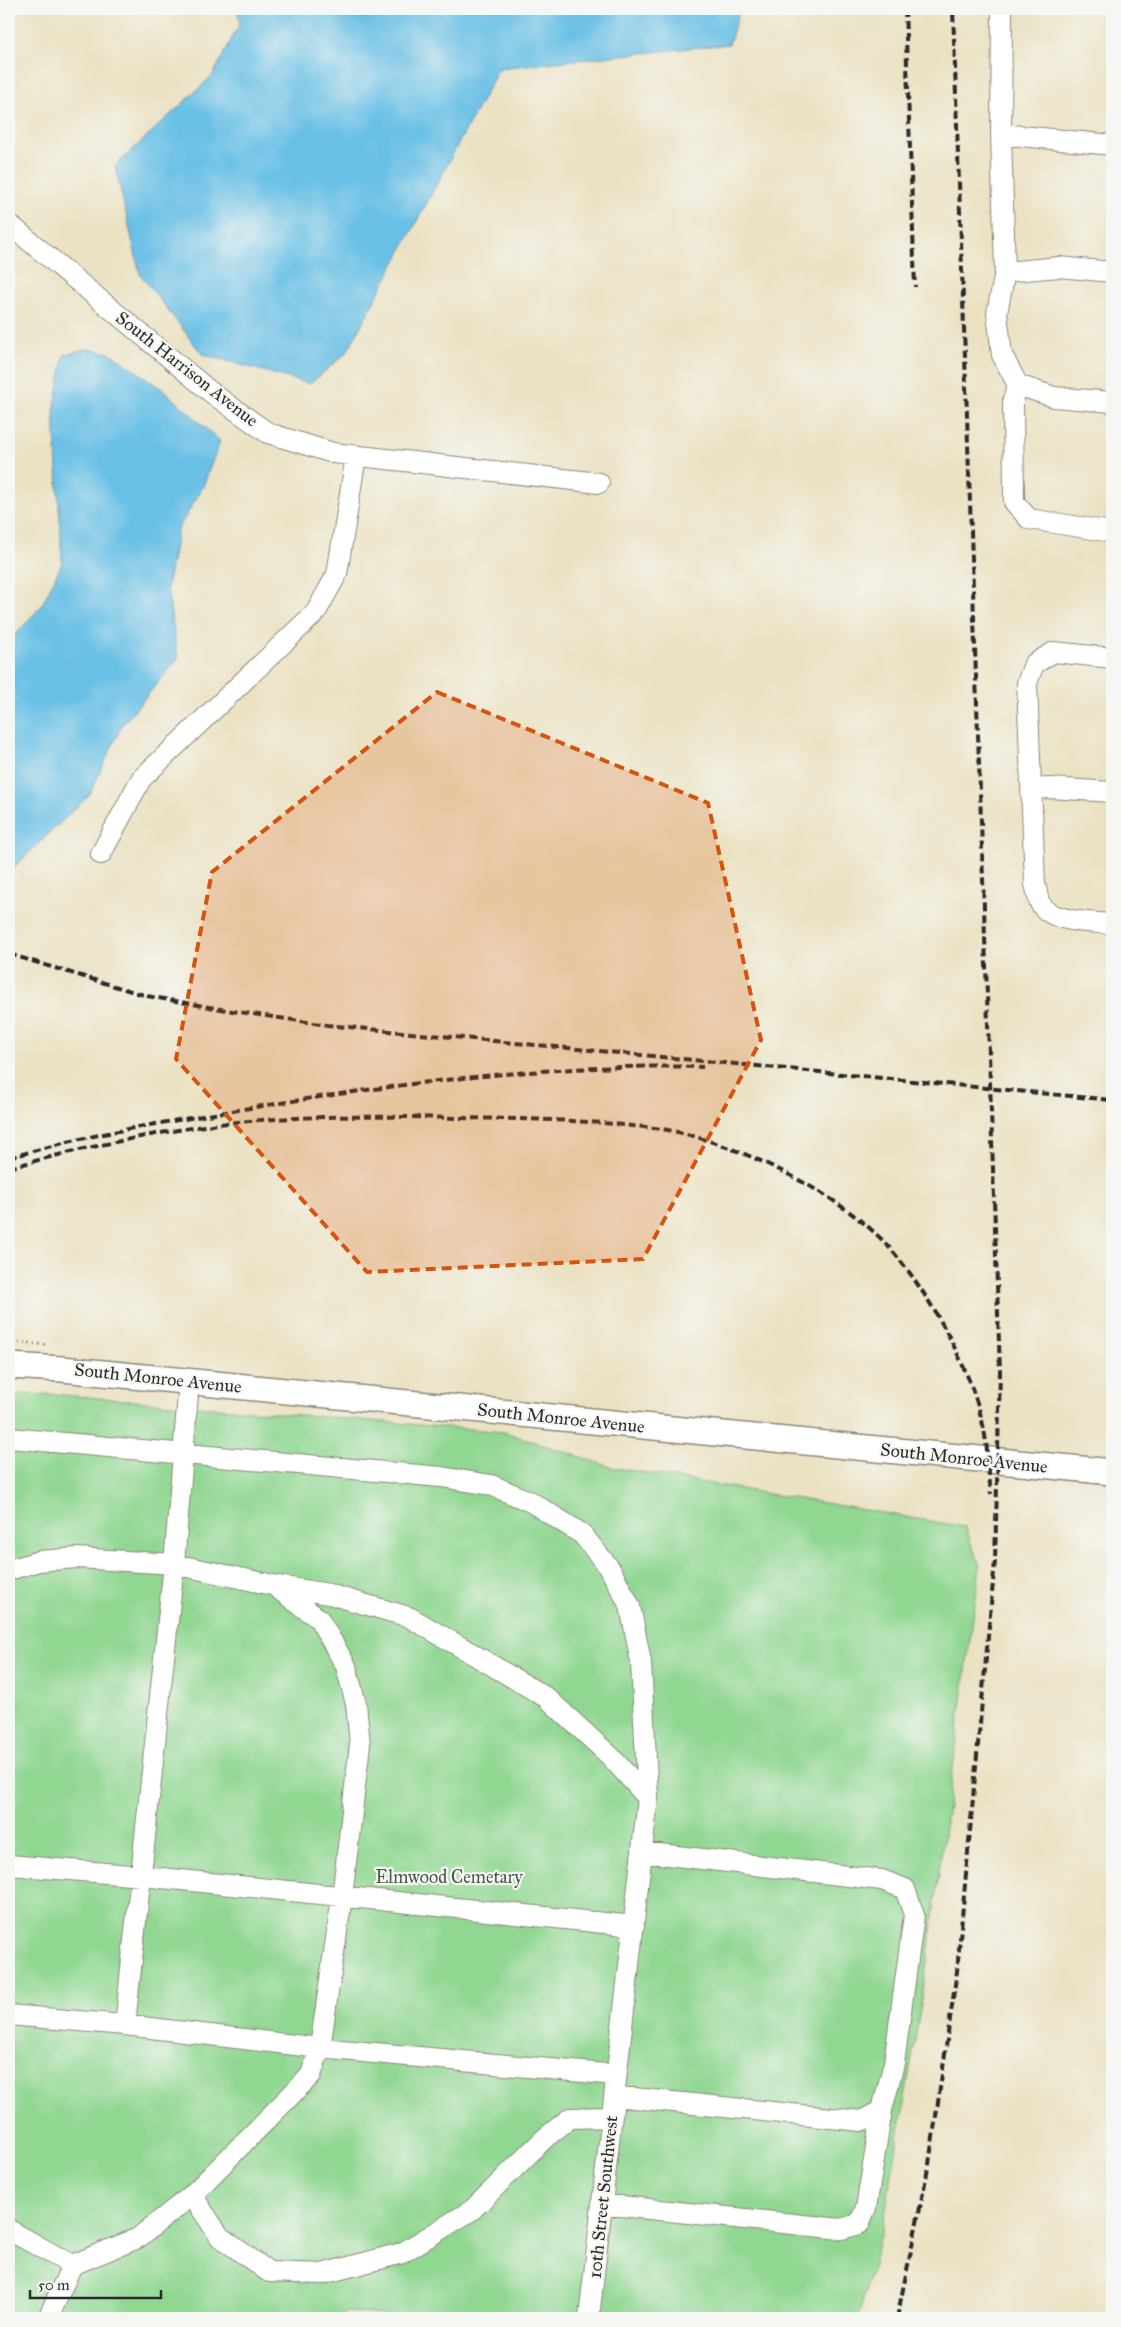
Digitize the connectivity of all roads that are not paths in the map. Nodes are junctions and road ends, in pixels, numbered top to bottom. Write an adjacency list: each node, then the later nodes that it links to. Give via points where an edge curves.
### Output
1 (1002, 9): 2 (street)
2 (1001, 134): 3 (street); 5 (street)
3 (1112, 145)
4 (9, 224): 9 (street, South Harrison Avenue, via 213,394 268,433 333,454)
5 (1005, 272): 6 (street, via 1059,267); 7 (street, via 997,314 1002,355)
6 (1112, 272)
7 (1018, 385): 8 (street, via 1054,397); 11 (street, via 1013,400 1014,502 1030,519)
8 (1112, 402)
9 (356, 456): 10 (street, South Harrison Avenue); 15 (street, via 338,574 316,612 141,779)
10 (599, 483)
11 (1112, 532)
12 (1112, 658): 13 (street, via 1054,652 1034,664 1027,683)
13 (1031, 789): 14 (street); 16 (street, via 1040,903 1048,912 1066,919)
14 (1112, 792)
15 (101, 854)
16 (1112, 924)
17 (9, 1366): 18 (main road, South Monroe Avenue)
18 (62, 1369): 19 (street); 20 (main road, South Monroe Avenue)
19 (9, 1372)
20 (189, 1382): 22 (street); 23 (main road, South Monroe Avenue)
21 (9, 1438): 22 (street, 10th Street Southwest)
22 (182, 1454): 24 (street); 27 (street, 10th Street Southwest, via 441,1477 491,1485 531,1502 582,1534 610,1569 630,1606 641,1662)
23 (1112, 1472)
24 (174, 1564): 25 (street, via 77,1558 39,1561); 26 (street); 30 (street)
25 (9, 1570)
26 (273, 1585): 27 (street, via 329,1594 417,1622 547,1698 610,1756); 31 (street, via 319,1619 346,1666 356,1704 360,1744)
27 (648, 1798): 28 (street, 10th Street Southwest)
28 (642, 1852): 32 (street, 10th Street Southwest); 38 (street, via 882,1880 905,1888 914,1915 894,2063)
29 (9, 1865): 30 (street)
30 (142, 1876): 31 (street); 34 (street)
31 (342, 1897): 32 (street); 35 (street)
32 (634, 1926): 36 (street, 10th Street Southwest)
33 (9, 2016): 34 (street)
34 (125, 2025): 35 (street)
35 (320, 2048): 36 (street); 40 (street, via 311,2075)
36 (616, 2075): 37 (street, 10th Street Southwest)
37 (614, 2096): 38 (street, via 861,2121); 39 (street, 10th Street Southwest)
38 (882, 2110): 41 (street, via 866,2208 859,2224 841,2229)
39 (612, 2117): 40 (street, via 570,2118 472,2210 402,2253 322,2274 269,2272 220,2237); 41 (street, 10th Street Southwest)
40 (192, 2195): 43 (street, via 138,2238)
41 (602, 2204): 45 (street, 10th Street Southwest)
42 (9, 2230): 43 (street)
43 (72, 2265): 44 (street)
44 (48, 2318)
45 (589, 2318)

